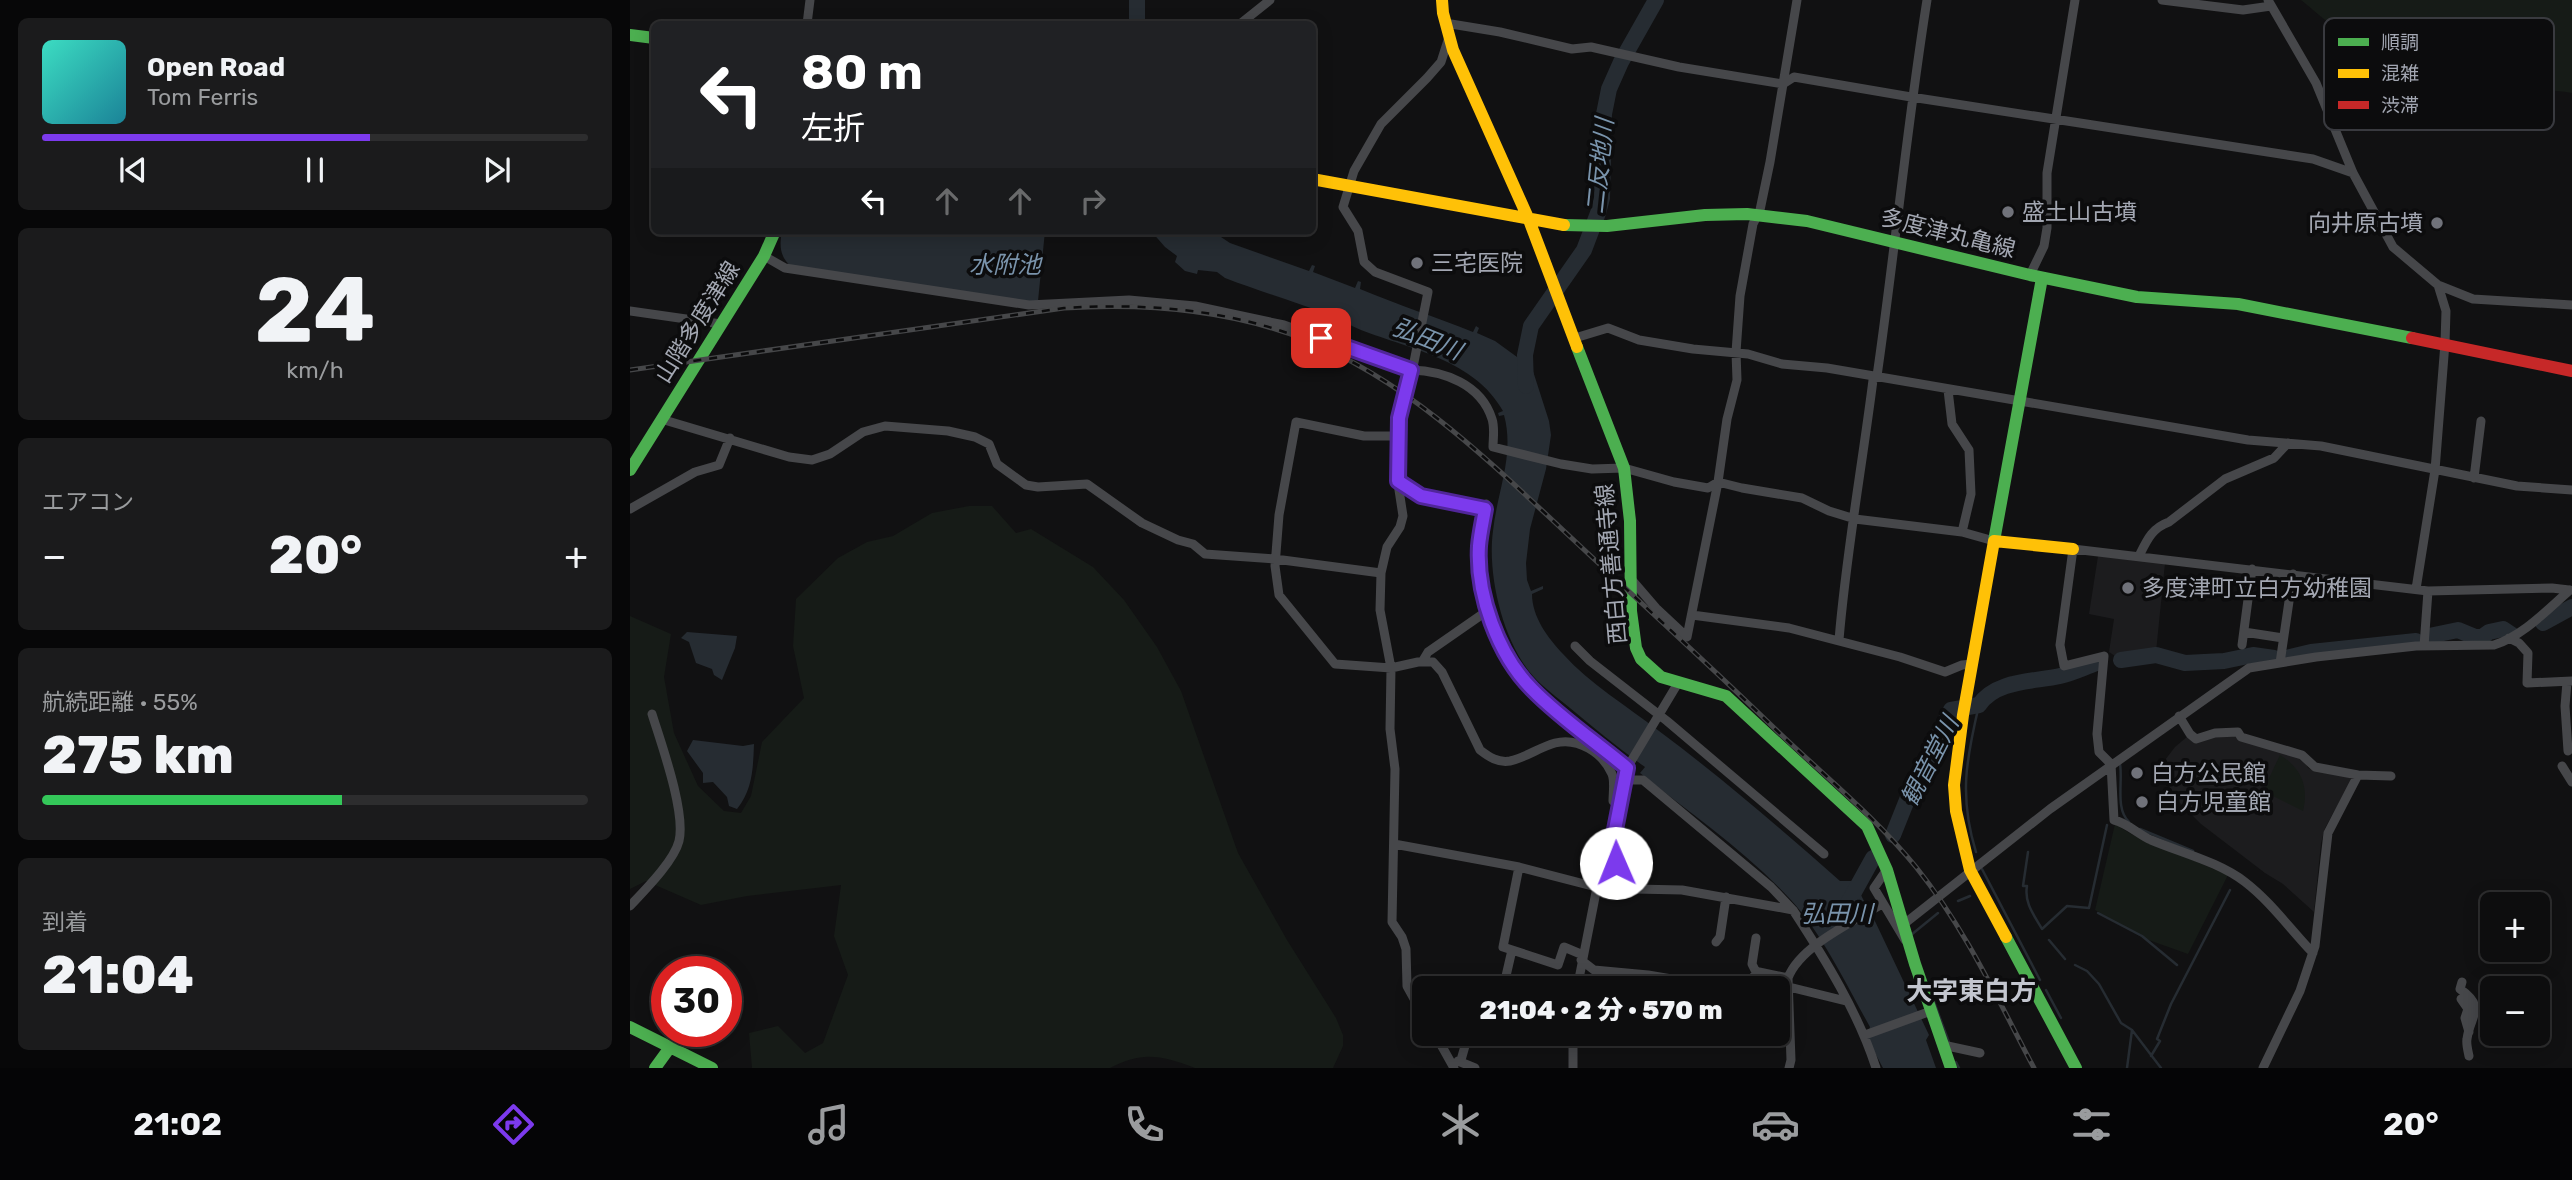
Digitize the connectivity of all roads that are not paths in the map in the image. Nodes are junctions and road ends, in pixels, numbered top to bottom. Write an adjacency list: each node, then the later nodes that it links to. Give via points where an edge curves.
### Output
1 (810, 0): 9 (street)
2 (1270, 0): 10 (street)
3 (1442, 0): 11 (main road, 西白方善通寺線)
4 (1797, 0): 15 (street)
5 (1927, 0): 16 (street)
6 (2075, 0): 18 (street)
7 (2162, 0): 8 (street, via 2243,10)
8 (2270, 3): 17 (street)
9 (807, 21)
10 (1244, 21)
11 (1445, 23): 13 (main road, 西白方善通寺線); 15 (street)
12 (630, 35): 14 (main road)
13 (1449, 37): 22 (street, via 1441,62 1381,124); 24 (main road, 西白方善通寺線)
14 (651, 38)
15 (1783, 84): 16 (street, via 1794,77); 23 (street)
16 (1912, 97): 18 (street); 26 (street)
17 (2324, 102)
18 (2055, 118): 20 (street, via 2312,159); 28 (street, via 2045,237)
19 (2335, 130): 20 (street)
20 (2353, 173): 29 (street, via 2393,247)
21 (1316, 180): 22 (main road, 多度津丸亀線)
22 (1349, 187): 24 (main road, 多度津丸亀線); 36 (street, via 1343,207 1358,231 1364,262 1375,272 1427,292)
23 (1757, 215): 24 (main road, 多度津丸亀線, via 1705,215 1607,226); 26 (main road, 多度津丸亀線, via 1807,221); 35 (street, via 1740,296)
24 (1530, 220): 33 (main road, 西白方善通寺線)
25 (773, 235): 27 (main road, 山階多度津線)
26 (1896, 242): 28 (main road, 多度津丸亀線); 38 (street)
27 (764, 256): 32 (main road, 山階多度津線); 36 (street, via 785,268 1029,305 1129,300 1195,306 1284,325)
28 (2036, 276): 34 (main road, 多度津丸亀線, via 2137,297 2238,304); 40 (main road)
29 (2438, 285): 30 (street, via 2473,299); 34 (street, via 2446,310)
30 (2572, 305)
31 (630, 311): 32 (street)
32 (721, 324): 41 (main road, 山階多度津線)
33 (1574, 338): 35 (street, via 1608,328 1639,340); 46 (main road, 西白方善通寺線)
34 (2445, 343): 37 (main road, 多度津丸亀線); 48 (street)
35 (1736, 354): 38 (street); 51 (street, via 1737,380)
36 (1411, 370): 43 (street, via 1399,418); 46 (street, via 1448,374 1478,397 1492,418 1493,447 1592,469)
37 (2572, 370)
38 (1877, 376): 39 (street); 54 (street)
39 (1948, 390): 40 (street); 55 (street, via 1952,424 1969,450 1971,494)
40 (2018, 399): 45 (street); 56 (main road)
41 (661, 419): 44 (street); 47 (main road, 山階多度津線)
42 (2481, 421): 49 (street)
43 (1401, 436): 50 (street); 59 (street, via 1364,436 1296,422)
44 (730, 438): 53 (street, via 719,465 695,472); 59 (street, via 812,460 863,432 885,426 958,433 989,444 997,464 1026,485 1087,484 1142,523 1193,544 1205,554)
45 (2288, 443): 48 (street); 58 (street, via 2274,458 2225,479 2158,526)
46 (1624, 468): 51 (street, via 1708,488); 63 (main road, 西白方善通寺線)
47 (630, 470)
48 (2435, 470): 49 (street); 64 (street)
49 (2474, 478): 52 (street)
50 (1398, 481): 61 (street, via 1403,516 1387,547); 67 (street, via 1421,496 1485,506 1479,571)
51 (1718, 482): 54 (street, via 1802,498); 68 (street)
52 (2572, 491)
53 (630, 509)
54 (1855, 519): 55 (street); 72 (street)
55 (1962, 532): 56 (street)
56 (1994, 541): 57 (main road); 78 (main road)
57 (2073, 549): 58 (street); 86 (street, via 2061,659 2064,666 2104,656 2096,734 2099,752)
58 (2139, 556): 60 (street)
59 (1275, 559): 61 (street); 79 (street, via 1279,595 1335,664)
60 (2252, 569): 62 (street); 69 (street)
61 (1381, 573): 79 (street, via 1380,610)
62 (2293, 574): 64 (street); 70 (street)
63 (1631, 579): 68 (street, via 1688,637); 81 (main road, 西白方善通寺線, via 1634,633 1641,659 1661,677)
64 (2416, 589): 66 (street)
65 (2570, 590): 66 (street); 71 (street)
66 (2428, 591): 75 (street)
67 (1487, 611): 76 (street, via 1443,640); 88 (street, via 1531,688)
68 (1692, 615): 72 (street)
69 (2244, 632): 70 (street); 73 (street)
70 (2283, 638): 77 (street)
71 (2510, 638): 75 (street, via 2494,645); 80 (street, via 2528,653 2527,683)
72 (1839, 640): 78 (street, via 1945,673)
73 (2242, 645)
74 (1576, 646): 84 (street)
75 (2424, 646): 77 (street)
76 (1422, 662): 79 (street); 93 (street, via 1433,662 1442,672 1480,750 1489,757 1511,761 1555,743 1586,745 1612,775 1613,801)
77 (2280, 663): 83 (street, via 2249,668)
78 (1972, 664): 97 (main road, via 1954,785)
79 (1391, 668): 94 (street)
80 (2570, 682): 85 (street, via 2565,706)
81 (1678, 683): 84 (street); 98 (main road, 西白方善通寺線, via 1726,696 1753,719 1867,826)
82 (652, 714): 103 (street, via 668,767 679,842)
83 (2179, 716): 86 (street); 89 (street, via 2196,738 2238,732 2241,737 2302,755 2315,767)
84 (1657, 718): 88 (street); 95 (street)
85 (2568, 751)
86 (2111, 764): 97 (street); 111 (street, via 2114,820 2232,874 2274,908)
87 (2562, 766): 92 (street)
88 (1627, 768): 91 (street)
89 (2358, 775): 90 (street); 111 (street, via 2328,833)
90 (2391, 776)
91 (1623, 780): 93 (street); 104 (street, via 1643,780)
92 (2572, 782)
93 (1619, 801): 99 (street, via 1613,840)
94 (1394, 844): 96 (street); 120 (street, via 1392,922 1406,949 1407,986)
95 (1824, 854)
96 (1518, 867): 100 (street); 110 (street, via 1503,947)
97 (1970, 870): 105 (street); 145 (main road)
98 (1885, 872): 102 (street, via 1874,888); 105 (main road, 西白方善通寺線)
99 (1618, 886): 100 (street); 101 (street)
100 (1602, 888): 112 (street, via 1597,887)
101 (1726, 897): 104 (street); 107 (street)
102 (1882, 904): 108 (street); 109 (street)
103 (630, 906)
104 (1793, 910): 109 (street)
105 (1904, 924): 108 (main road, 西白方善通寺線)
106 (1756, 938): 113 (street, via 1752,964)
107 (1716, 942)
108 (1909, 944): 123 (main road, 西白方善通寺線)
109 (1816, 946): 117 (street, via 1793,966); 122 (street)
110 (1513, 950): 112 (street, via 1558,965 1564,947); 114 (street)
111 (2313, 953): 146 (street)
112 (1582, 957): 113 (street, via 1594,970 1720,986 1747,988); 115 (street)
113 (1757, 974): 116 (street)
114 (1506, 976)
115 (1579, 976)
116 (1770, 976)
117 (1790, 976)
118 (2462, 982): 125 (street, via 2460,989 2471,996 2476,1010)
119 (1790, 984): 122 (street)
120 (1412, 995)
121 (2461, 999): 125 (street, via 2468,1009 2465,1018)
122 (1846, 1001): 127 (street)
123 (1930, 1012): 127 (street); 132 (main road, 西白方善通寺線)
124 (630, 1027): 128 (main road)
125 (2470, 1032): 136 (street)
126 (1790, 1034): 142 (street)
127 (1868, 1034): 143 (street)
128 (651, 1037)
129 (1443, 1046): 137 (street)
130 (1465, 1046): 137 (street)
131 (1573, 1046): 141 (street)
132 (1948, 1046): 135 (street); 144 (main road, 西白方善通寺線)
133 (670, 1047): 138 (main road)
134 (673, 1047): 139 (main road)
135 (1980, 1054)
136 (2469, 1056)
137 (1456, 1064): 140 (street)
138 (655, 1068)
139 (712, 1068)
140 (1475, 1068)
141 (1573, 1068)
142 (1789, 1068)
143 (1876, 1068)
144 (1951, 1068)
145 (2076, 1068)
146 (2263, 1068)

